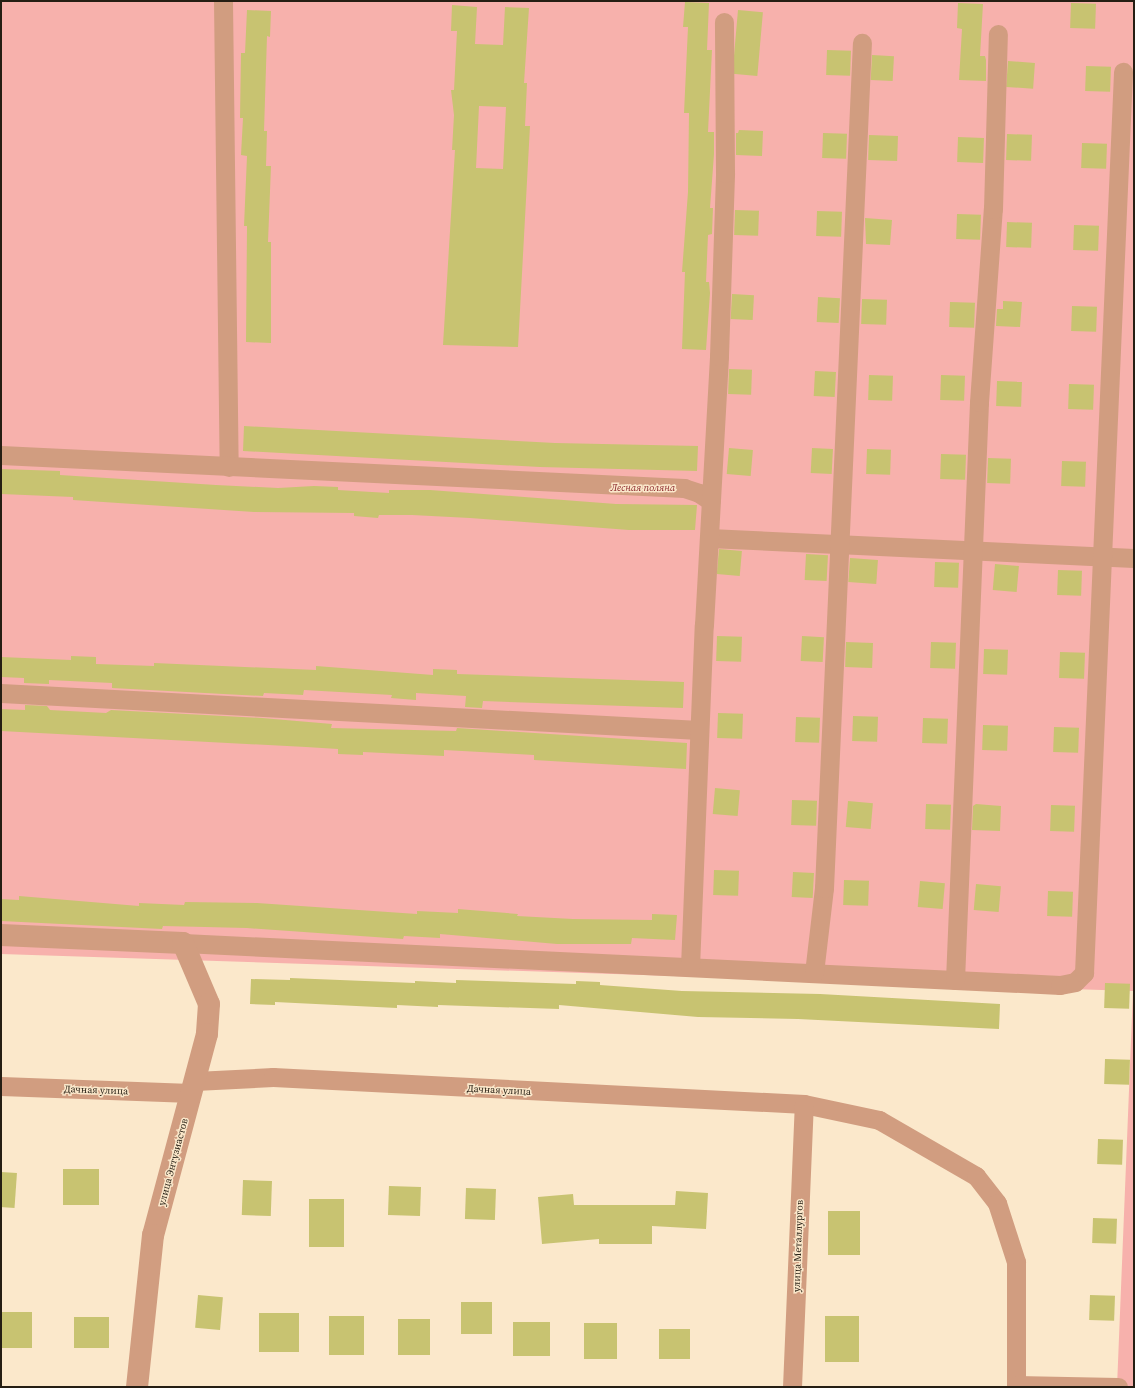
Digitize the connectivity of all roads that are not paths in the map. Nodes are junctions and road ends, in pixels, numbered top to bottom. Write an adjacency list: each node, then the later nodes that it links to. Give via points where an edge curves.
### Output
1 (227, 4): 7 (street)
2 (724, 22): 8 (street, via 725,173)
3 (998, 34): 11 (street, via 992,209 978,402)
4 (862, 43): 10 (street)
5 (1123, 72): 12 (street)
6 (1, 455): 7 (street)
7 (228, 467): 8 (street, via 684,488 699,493)
8 (711, 501): 9 (street)
9 (709, 538): 10 (street); 15 (street)
10 (840, 545): 11 (street); 19 (street, via 824,888)
11 (972, 551): 12 (street); 20 (street)
12 (1102, 557): 13 (street); 20 (street, via 1084,973 1075,982 1060,985)
13 (1134, 558)
14 (1, 693): 15 (street)
15 (699, 730): 18 (street)
16 (1, 935): 17 (street)
17 (183, 943): 18 (street); 22 (street, улица Энтузиастов, via 208,1004 207,1034)
18 (690, 967): 19 (street)
19 (814, 973): 20 (street)
20 (955, 980)
21 (1, 1086): 22 (street, Дачная улица)
22 (193, 1087): 23 (street, Дачная улица, via 273,1076); 24 (street, улица Энтузиастов, via 153,1235)
23 (804, 1104): 25 (street, улица Металлургов); 26 (street, Дачная улица, via 879,1120 976,1176 997,1203 1016,1262 1016,1385)
24 (137, 1387)
25 (792, 1387)
26 (1118, 1387)

